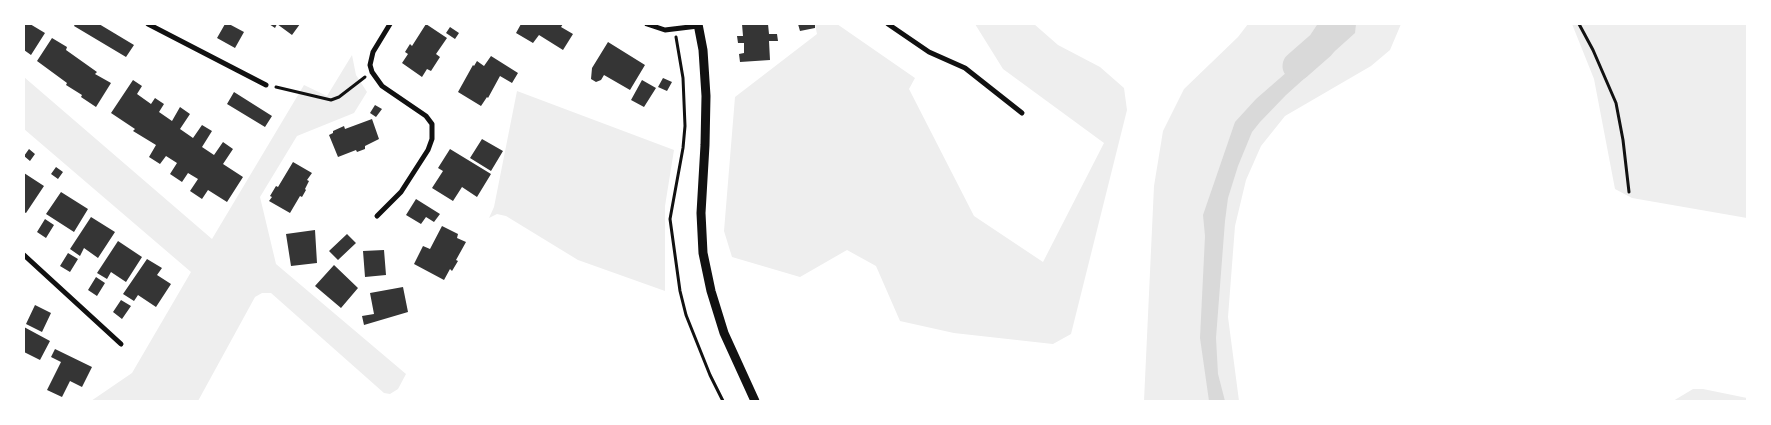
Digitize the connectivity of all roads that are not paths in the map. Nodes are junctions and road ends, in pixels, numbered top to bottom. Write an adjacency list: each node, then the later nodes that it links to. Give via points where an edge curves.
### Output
1 (148, 24): 6 (street)
2 (390, 24): 8 (street, via 373,52 372,72 382,86 426,116 433,129 428,150 401,192)
3 (646, 24): 5 (street, via 665,30)
4 (888, 24): 7 (street, via 928,52 965,68)
5 (698, 25): 11 (street, via 706,96 701,213 703,253 724,333)
6 (266, 85)
7 (1022, 113)
8 (377, 216)
9 (24, 255): 10 (street)
10 (120, 344)
11 (755, 401)

